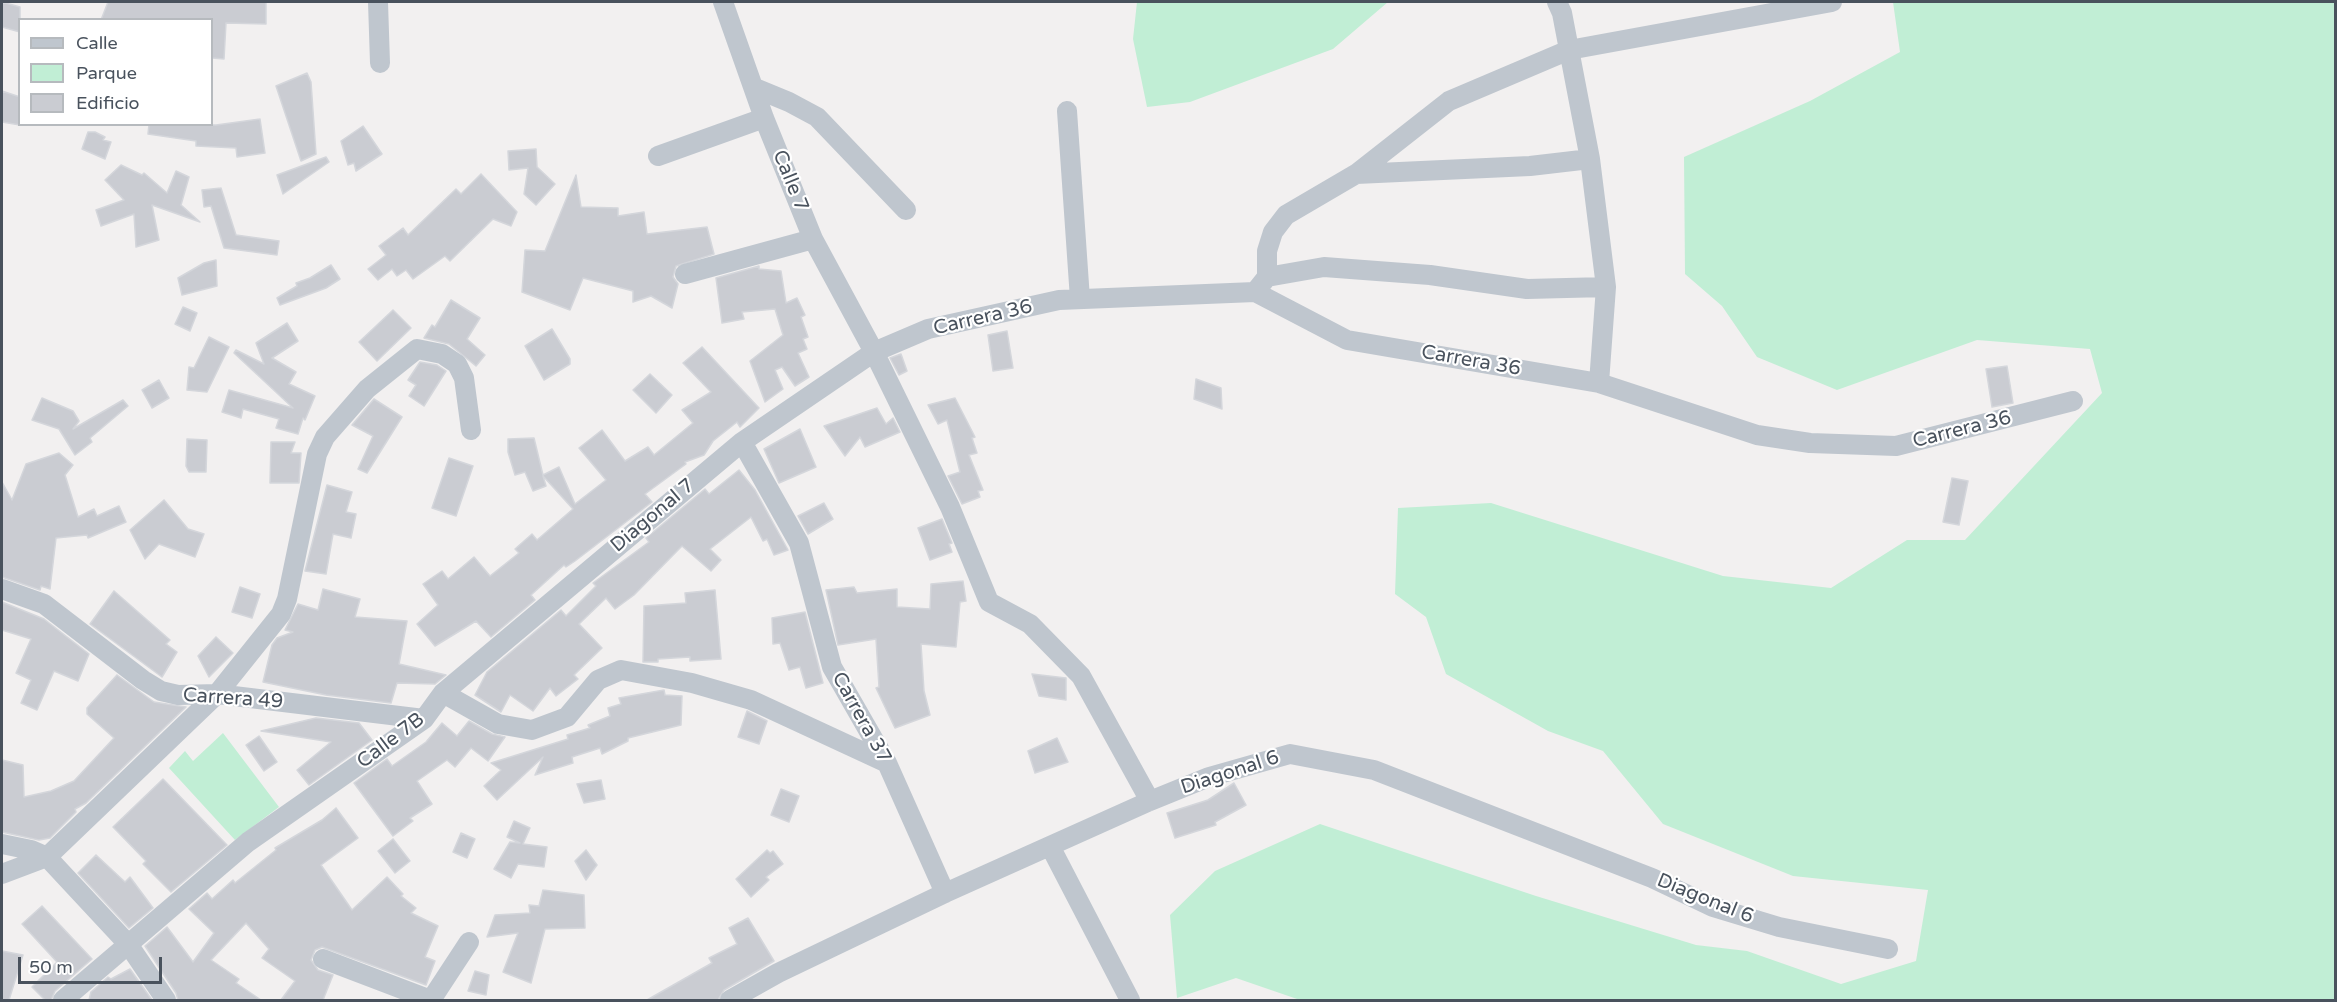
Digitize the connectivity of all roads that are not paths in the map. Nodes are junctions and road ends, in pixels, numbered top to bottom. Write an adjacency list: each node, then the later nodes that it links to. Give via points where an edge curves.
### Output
1 (378, 2): 6 (street)
2 (723, 2): 7 (street, Calle 7)
3 (1557, 2): 5 (street)
4 (1832, 2): 5 (street)
5 (1569, 50): 11 (street); 12 (street, via 1449,101)
6 (380, 63)
7 (755, 88): 9 (street, Calle 7); 13 (street, via 817,117)
8 (1067, 111): 18 (street)
9 (764, 118): 10 (street); 14 (street, Calle 7)
10 (658, 156)
11 (1590, 159): 12 (street, via 1530,166); 17 (street)
12 (1356, 174): 16 (street, via 1286,215 1273,232)
13 (906, 210)
14 (813, 239): 15 (street); 19 (street, Calle 7)
15 (685, 274)
16 (1261, 285): 17 (street, via 1324,267 1430,275 1527,289); 18 (street, Carrera 36); 20 (street, Carrera 36, via 1347,340)
17 (1606, 287): 20 (street)
18 (1080, 299): 19 (street, Carrera 36, via 1059,300 928,329)
19 (874, 352): 23 (street, Diagonal 7); 29 (street, Calle 7, via 950,507 989,602 1030,624 1081,676)
20 (1599, 383): 21 (street, Carrera 36, via 1757,435 1810,443 1896,446)
21 (2073, 401)
22 (471, 430): 26 (street, via 464,378 457,364 442,354 417,350 367,389 325,437 317,454 281,614)
23 (742, 442): 25 (street, Diagonal 7); 28 (street, Carrera 37, via 799,543 831,667)
24 (2, 589): 26 (street, Carrera 49, via 44,604 161,691 178,695)
25 (443, 693): 27 (street, Calle 7B); 28 (street, via 498,724 532,730 567,717 598,680 621,670 692,683 751,700)
26 (217, 694): 27 (street, Carrera 49); 32 (street)
27 (424, 719): 36 (street, Calle 7B, via 248,842)
28 (887, 763): 34 (street, Carrera 37)
29 (1150, 801): 31 (street, Diagonal 6); 37 (street, Diagonal 6, via 1209,777 1290,754 1374,770 1652,878 1713,907 1779,927)
30 (2, 844): 32 (street)
31 (1050, 846): 34 (street, Diagonal 6); 43 (street)
32 (47, 857): 33 (street); 36 (street)
33 (2, 874)
34 (945, 893): 42 (street, Diagonal 6)
35 (469, 942): 41 (street)
36 (128, 944): 39 (street, Calle 7B); 40 (street)
37 (1888, 949)
38 (323, 959): 41 (street)
39 (63, 1000)
40 (166, 1000)
41 (431, 1000)
42 (730, 1000)
43 (1130, 1000)

